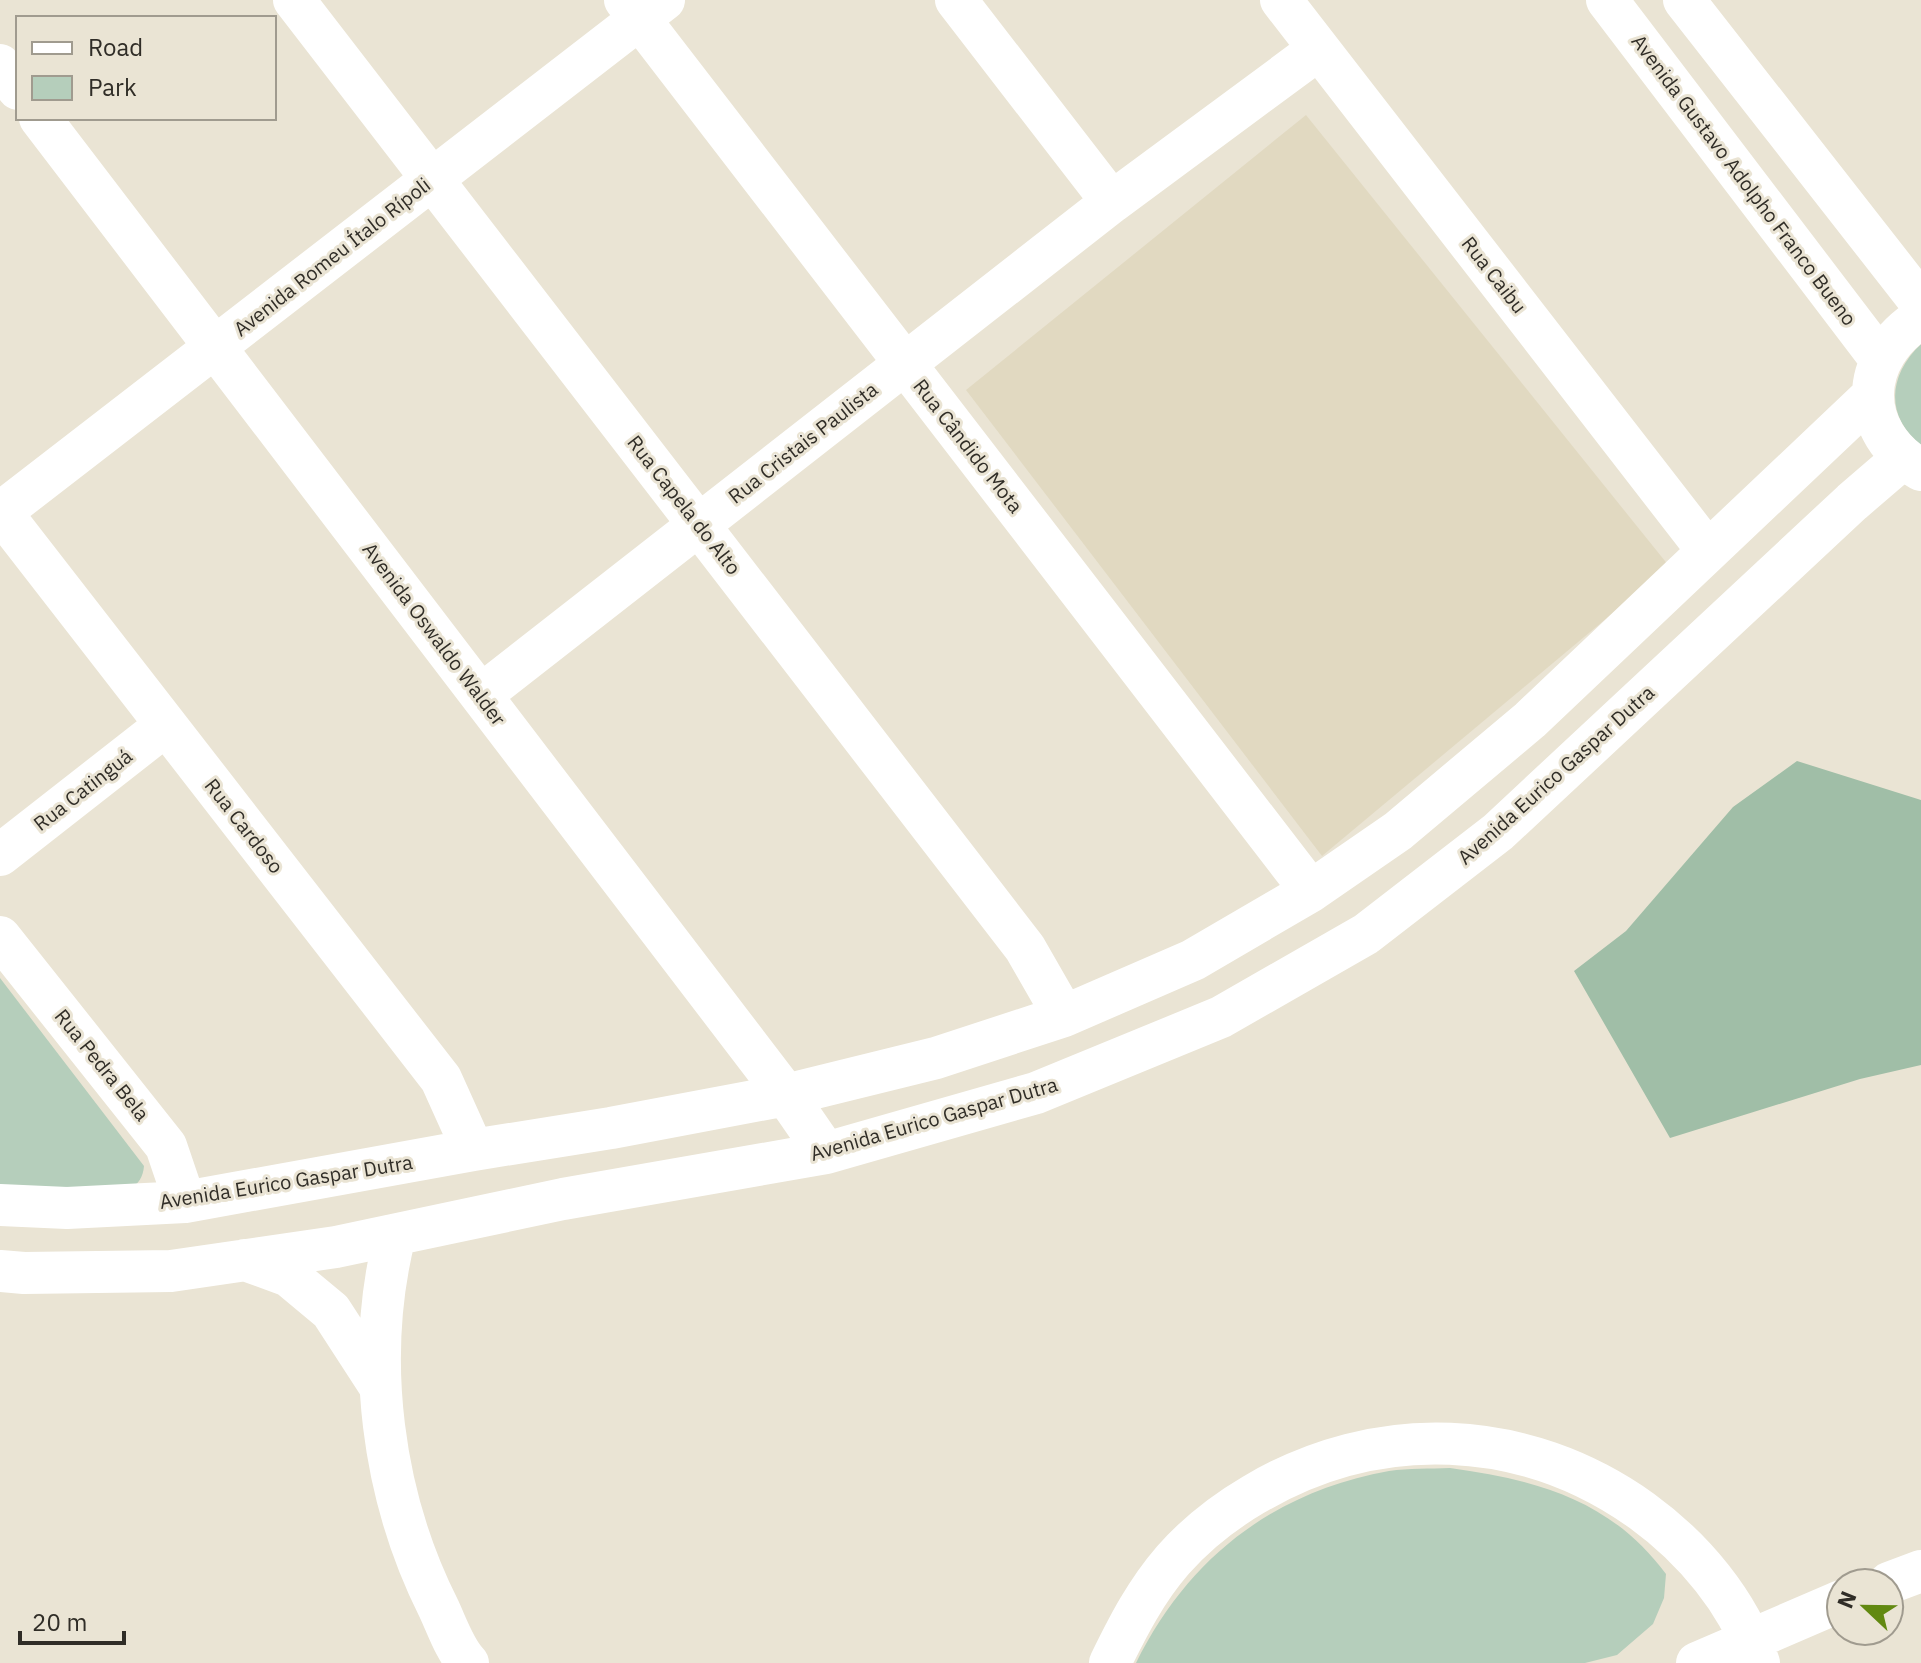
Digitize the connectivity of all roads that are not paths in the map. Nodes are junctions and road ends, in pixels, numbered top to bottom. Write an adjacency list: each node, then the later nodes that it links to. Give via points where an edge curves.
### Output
1 (294, 0): 11 (street, Rua Capela do Alto)
2 (956, 0): 12 (street)
3 (1281, 0): 7 (street, Rua Caibu)
4 (1607, 0): 17 (street, Avenida Gustavo Adolpho Franco Bueno)
5 (1684, 0): 13 (street)
6 (643, 6): 11 (street, Avenida Romeu Ítalo Rípoli); 16 (street, Rua Cândido Mota)
7 (1319, 49): 12 (street, Rua Cristais Paulista); 21 (street, Rua Caibu)
8 (0, 65): 9 (street)
9 (16, 86)
10 (42, 120): 15 (street, Avenida Oswaldo Walder)
11 (433, 179): 15 (street, Avenida Romeu Ítalo Rípoli); 20 (street, Rua Capela do Alto)
12 (1112, 202): 16 (street, Rua Cristais Paulista)
13 (1921, 303)
14 (1921, 318): 17 (street, Avenida Eurico Gaspar Dutra, via 1900,332)
15 (215, 347): 19 (street, Avenida Romeu Ítalo Rípoli); 22 (street, Avenida Oswaldo Walder)
16 (905, 364): 20 (street, Rua Cristais Paulista); 25 (street, Rua Cândido Mota)
17 (1877, 378): 18 (street, via 1876,420 1886,441); 21 (street, Avenida Eurico Gaspar Dutra)
18 (1912, 464): 30 (street, Avenida Eurico Gaspar Dutra, via 1852,502 1498,832 1366,934 1221,1017 1036,1093)
19 (0, 512): 23 (street, Rua Cardoso)
20 (699, 525): 22 (street, Rua Cristais Paulista); 27 (street, Rua Capela do Alto, via 1025,948)
21 (1707, 550): 25 (street, Avenida Eurico Gaspar Dutra, via 1530,720 1398,831)
22 (481, 695): 28 (street, Avenida Oswaldo Walder)
23 (166, 725): 24 (street, Rua Catinguá); 29 (street, Rua Cardoso, via 441,1079)
24 (0, 855)
25 (1311, 891): 27 (street, Avenida Eurico Gaspar Dutra, via 1193,960)
26 (0, 937): 31 (street, Rua Pedra Bela, via 166,1146)
27 (1064, 1016): 28 (street, Avenida Eurico Gaspar Dutra, via 936,1058)
28 (786, 1095): 29 (street, Avenida Eurico Gaspar Dutra); 30 (street, Avenida Oswaldo Walder)
29 (473, 1150): 31 (street, Avenida Eurico Gaspar Dutra)
30 (826, 1153): 33 (street, Avenida Eurico Gaspar Dutra)
31 (185, 1202): 32 (street, Avenida Eurico Gaspar Dutra, via 67,1208)
32 (0, 1205)
33 (395, 1235): 34 (street, Avenida Eurico Gaspar Dutra); 36 (street, via 385,1275)
34 (244, 1260): 35 (street, Avenida Eurico Gaspar Dutra, via 171,1271); 36 (street, via 289,1276 331,1311)
35 (0, 1271)
36 (379, 1385): 39 (street, via 392,1477 423,1578)
37 (1825, 1610): 38 (street)
38 (1755, 1652): 40 (street, via 1715,1582 1669,1531 1613,1490 1551,1462 1498,1448 1416,1442 1348,1453 1284,1477 1225,1512 1174,1559 1133,1615); 41 (street)
39 (468, 1663)
40 (1110, 1663)
41 (1697, 1663)

